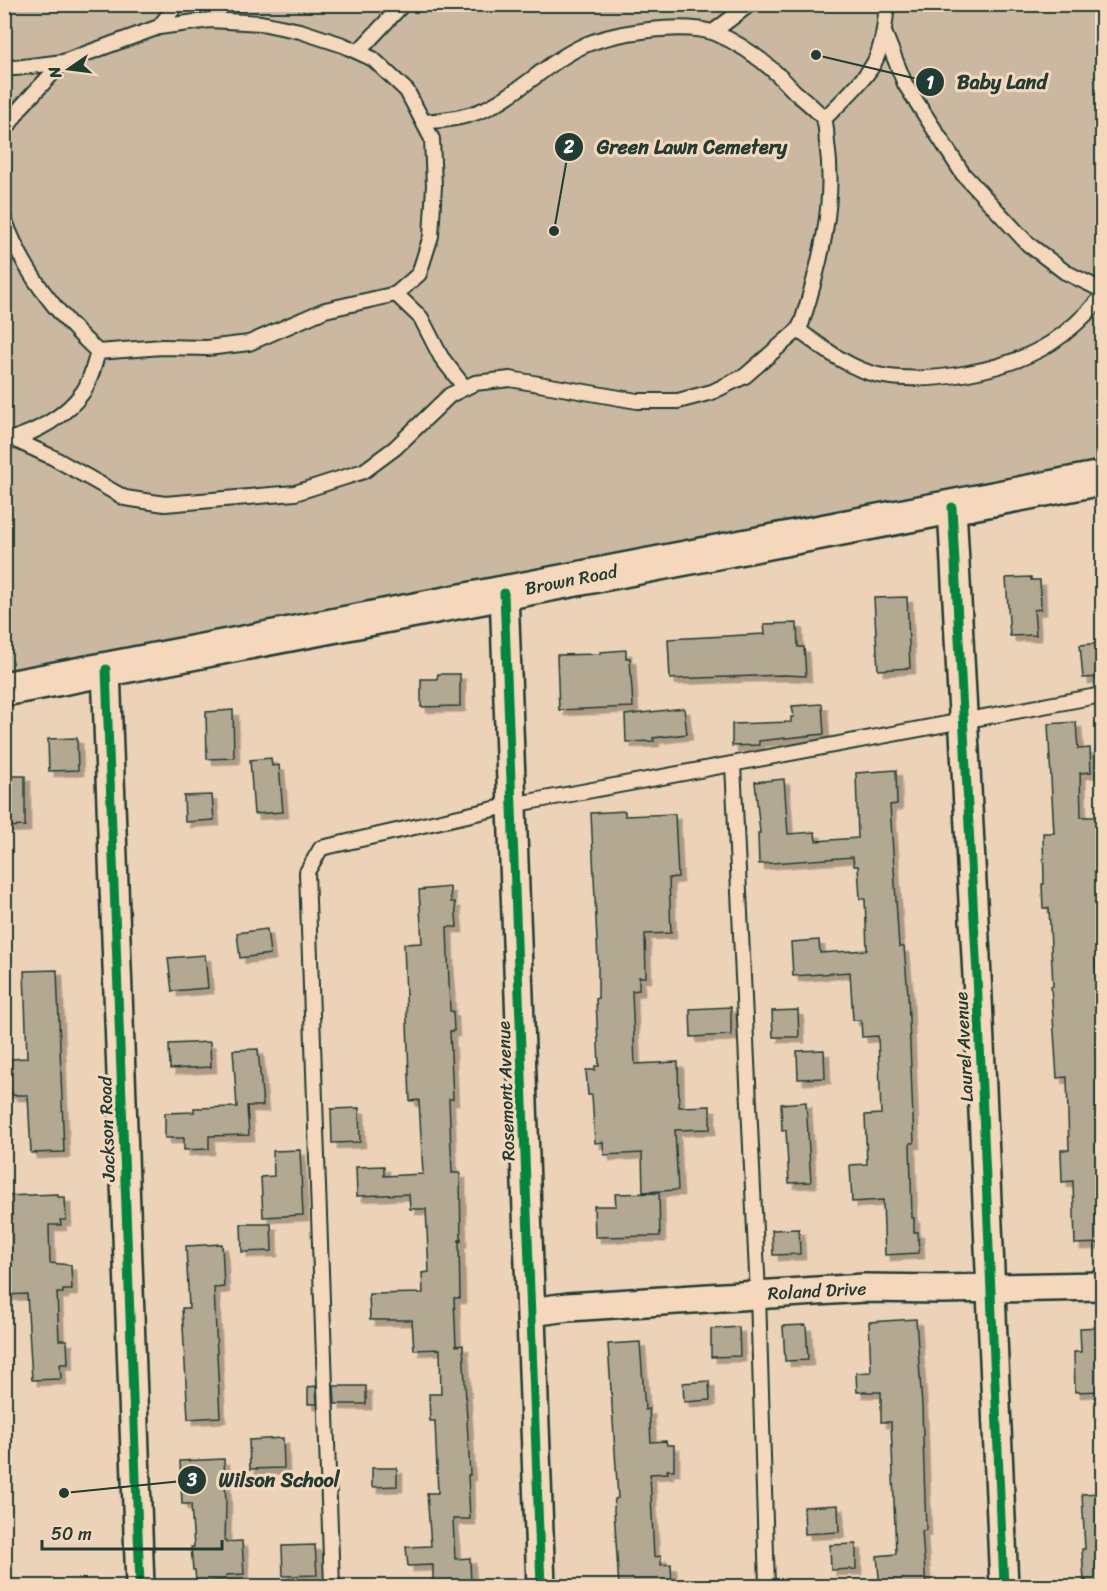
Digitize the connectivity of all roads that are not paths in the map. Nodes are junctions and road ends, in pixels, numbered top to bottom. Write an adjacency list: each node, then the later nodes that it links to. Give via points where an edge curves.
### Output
1 (177, 4): 5 (lane)
2 (403, 4): 8 (lane)
3 (886, 4): 7 (lane)
4 (746, 6): 6 (lane)
5 (159, 27): 8 (lane, via 210,20 261,23); 9 (lane)
6 (712, 32): 11 (lane, via 746,48 778,73); 12 (lane, via 674,28 629,32 585,46 492,106 454,119)
7 (884, 32): 11 (lane, via 874,64); 15 (lane, via 905,84 963,174 1028,244 1065,272)
8 (358, 52): 12 (lane, via 373,59 407,91)
9 (63, 63): 10 (lane); 13 (lane, via 21,107)
10 (4, 67)
11 (824, 119): 18 (lane, via 830,160 828,202 822,250)
12 (423, 122): 16 (lane, via 432,139 431,236 419,274)
13 (4, 132)
14 (4, 218): 19 (lane, via 33,279 69,324)
15 (1102, 290)
16 (396, 294): 19 (lane, via 325,310 249,343); 20 (lane, via 421,318 441,357)
17 (1102, 297): 18 (lane, via 1079,323 1050,344 1013,362 916,378 877,374 844,361)
18 (798, 330): 20 (lane, via 745,376 712,392 678,401 637,401 510,379 474,383)
19 (98, 352): 21 (lane, via 84,391 52,422)
20 (465, 388): 21 (lane, via 450,394 364,471 295,493 165,504 125,498 52,457)
21 (9, 441)
22 (1102, 478): 23 (main road, Brown Road)
23 (952, 507): 24 (main road, Brown Road); 28 (street, Laurel Avenue)
24 (504, 594): 25 (main road, Brown Road); 30 (street, Rosemont Avenue)
25 (106, 669): 26 (main road, Brown Road); 35 (street, Jackson Road)
26 (4, 689)
27 (1102, 694): 28 (lane)
28 (964, 722): 29 (lane); 32 (street, Laurel Avenue)
29 (733, 765): 30 (lane); 33 (lane)
30 (512, 805): 34 (street, Rosemont Avenue); 36 (lane, via 321,848 307,872)
31 (1102, 1286): 32 (street, Roland Drive)
32 (992, 1288): 33 (street, Roland Drive, via 864,1288); 39 (street, Laurel Avenue)
33 (758, 1294): 34 (street, Roland Drive); 38 (lane)
34 (531, 1312): 37 (street, Rosemont Avenue)
35 (140, 1587)
36 (332, 1587)
37 (541, 1587)
38 (767, 1587)
39 (1004, 1587)

